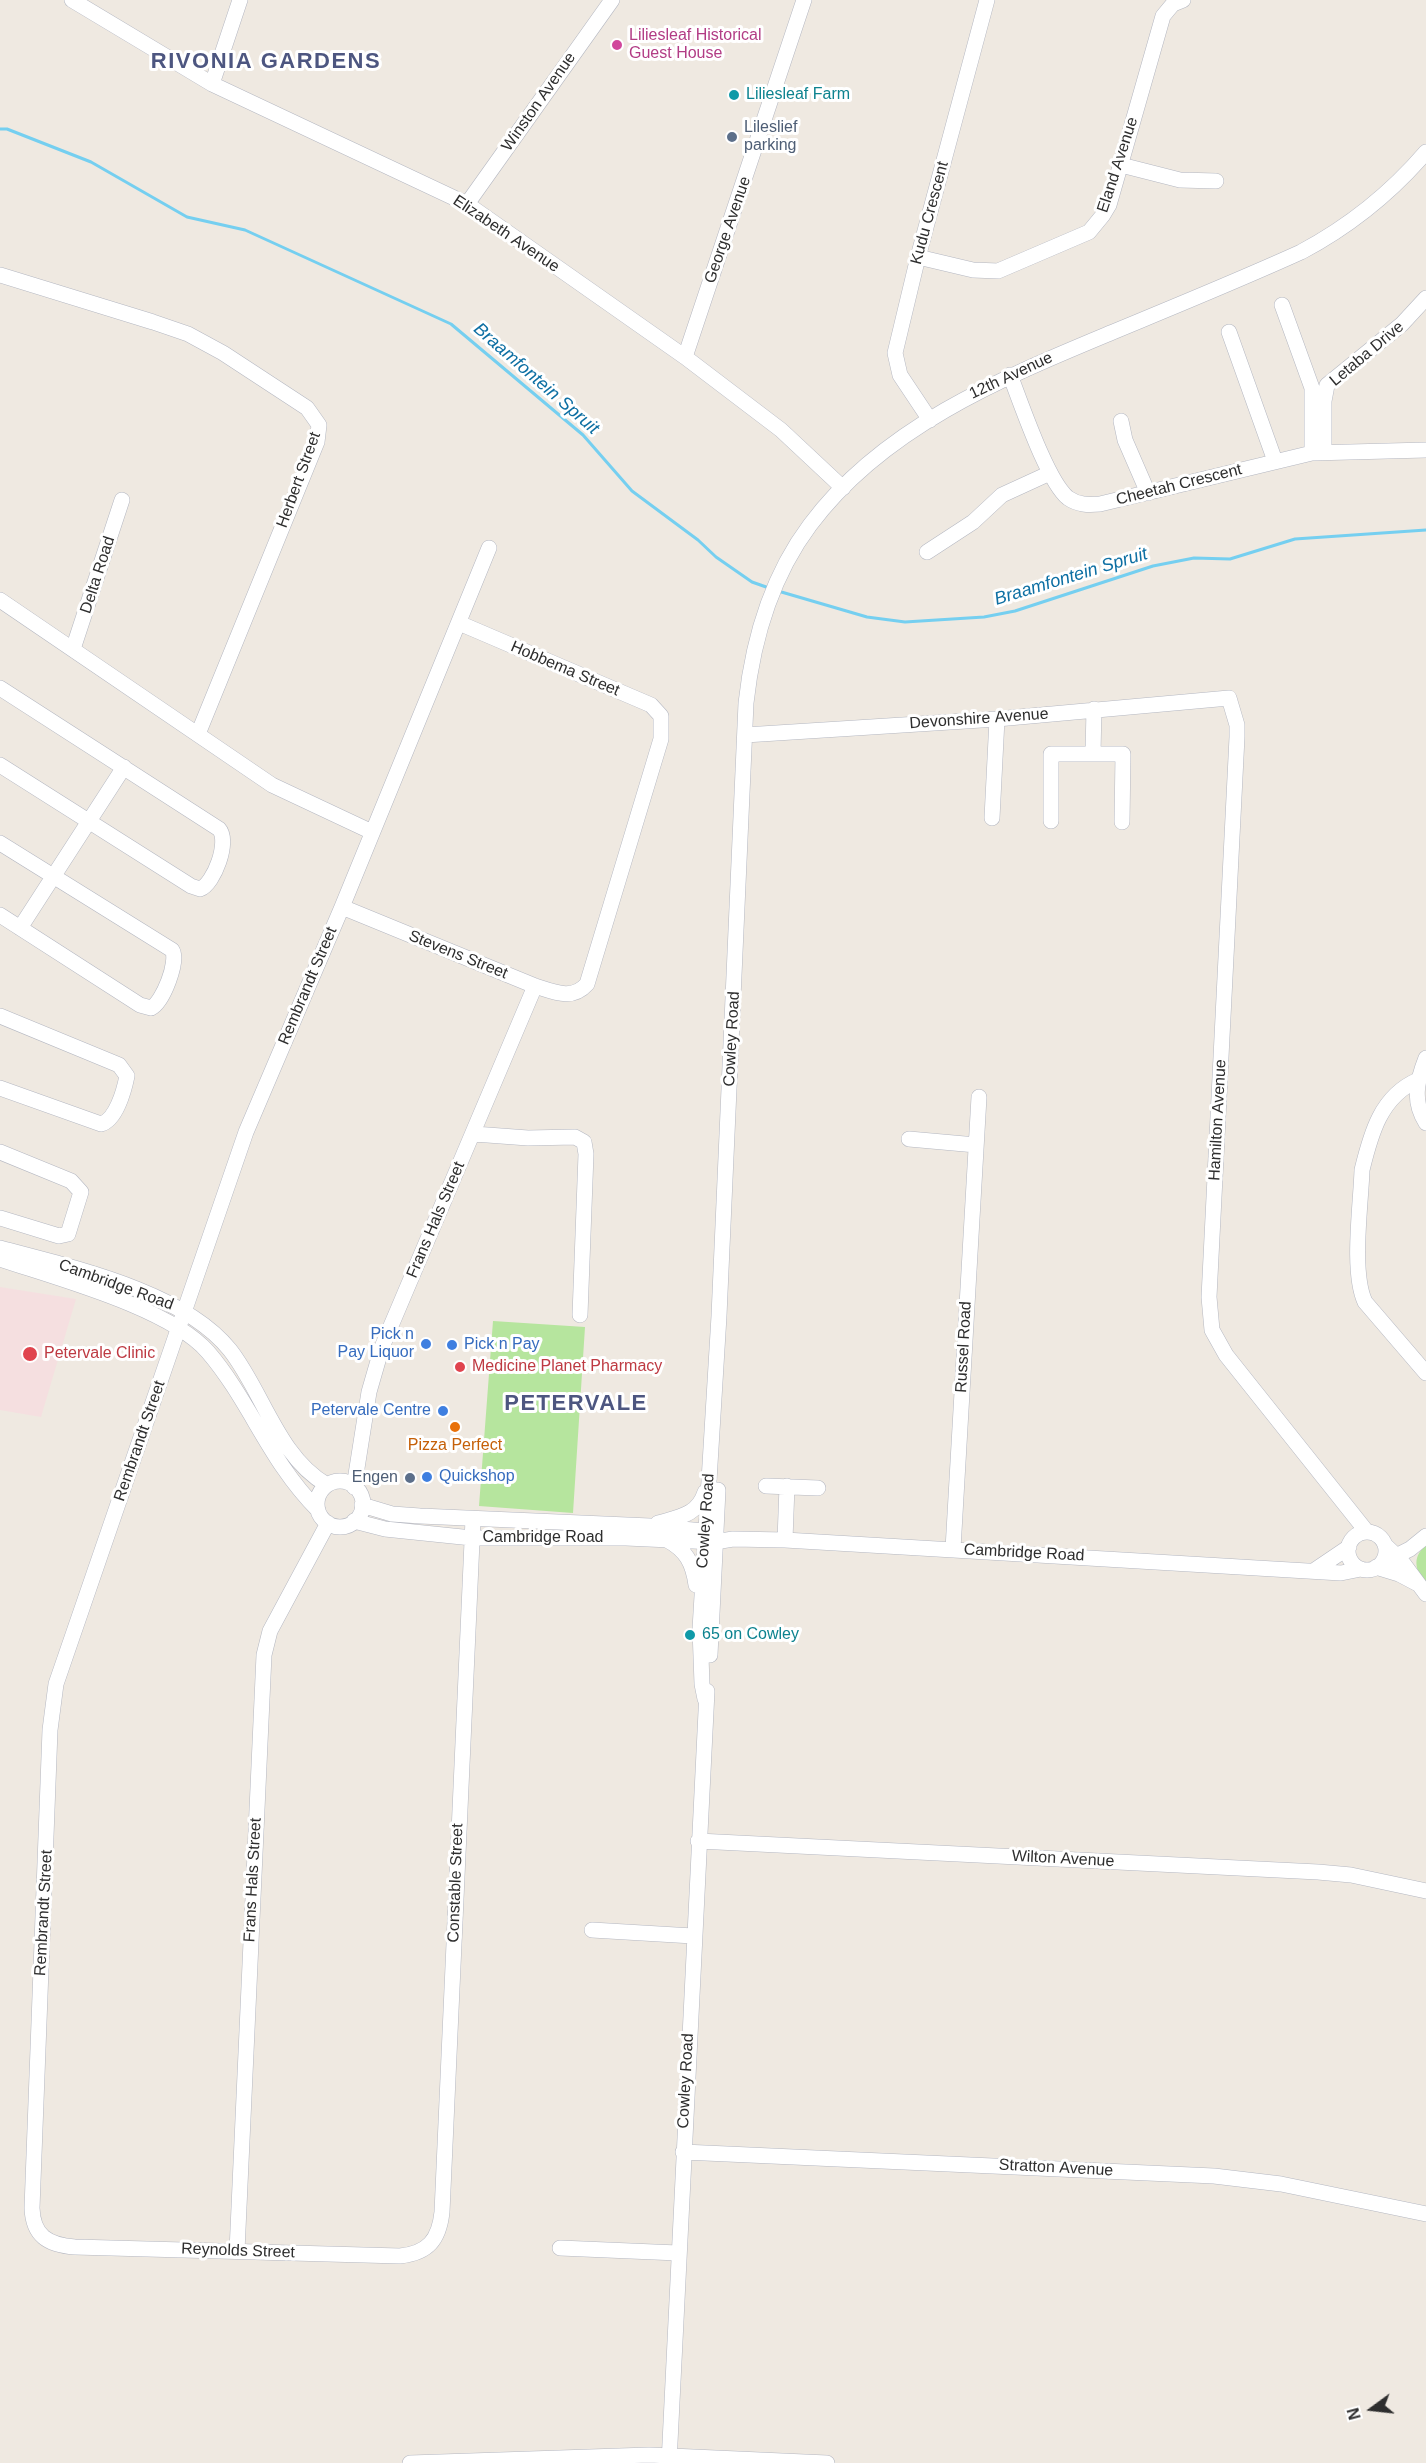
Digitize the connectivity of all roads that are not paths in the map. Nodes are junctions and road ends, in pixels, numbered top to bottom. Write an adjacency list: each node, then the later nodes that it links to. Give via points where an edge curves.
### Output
1 (72, 0): 7 (street, Elizabeth Avenue)
2 (240, 0): 7 (street)
3 (612, 0): 11 (street, Winston Avenue)
4 (804, 0): 17 (street, George Avenue)
5 (987, 0): 12 (street, Kudu Crescent)
6 (1183, 0): 9 (street, Eland Avenue, via 1173,4 1163,16)
7 (212, 84): 11 (street, Elizabeth Avenue)
8 (1426, 152): 18 (street, 12th Avenue, via 1370,208 1301,252)
9 (1121, 165): 10 (street, via 1180,180); 12 (street, Eland Avenue, via 1103,216 1079,237 998,271 973,270)
10 (1216, 181)
11 (467, 204): 17 (street, Elizabeth Avenue)
12 (918, 257): 19 (street, Kudu Crescent, via 895,353 900,375)
13 (0, 275): 37 (street, Herbert Street, via 188,334 298,400 319,425 317,442)
14 (1426, 298): 22 (street, Letaba Drive, via 1402,324 1327,385)
15 (1282, 305): 22 (street, via 1312,388)
16 (1229, 332): 23 (street)
17 (685, 357): 25 (street, Elizabeth Avenue, via 781,430)
18 (1010, 375): 19 (street, 12th Avenue); 24 (street, Cheetah Crescent)
19 (930, 420): 25 (street, 12th Avenue, via 884,452)
20 (1122, 421): 26 (street, via 1125,440)
21 (1426, 450): 22 (street, Cheetah Crescent)
22 (1318, 453): 23 (street, Cheetah Crescent)
23 (1275, 461): 26 (street, Cheetah Crescent)
24 (1050, 473): 26 (street, Cheetah Crescent, via 1062,492 1080,503 1100,504); 29 (street, via 1002,495 973,522)
25 (843, 488): 38 (street, 12th Avenue, via 808,528 769,600 748,681)
26 (1148, 493)
27 (122, 500): 32 (street, Delta Road)
28 (489, 548): 31 (street, Rembrandt Street)
29 (927, 552)
30 (1, 603): 32 (street)
31 (459, 623): 46 (street, Rembrandt Street); 53 (street, Hobbema Street, via 651,705 662,716 661,739 587,984)
32 (73, 649): 37 (street)
33 (0, 688): 41 (street)
34 (1212, 699): 35 (street, Devonshire Avenue); 80 (street, Hamilton Avenue, via 1229,698 1237,737 1209,1297 1212,1330 1226,1355)
35 (1094, 709): 36 (street, Devonshire Avenue); 39 (street)
36 (997, 719): 38 (street, Devonshire Avenue); 42 (street)
37 (198, 734): 46 (street, via 272,785)
38 (745, 735): 70 (street, Cowley Road)
39 (1093, 753): 44 (street, via 1051,754); 45 (street, via 1124,754)
40 (0, 765): 43 (street)
41 (124, 767): 43 (street); 43 (street, via 223,833 225,845 208,883 200,888 191,886)
42 (993, 818)
43 (90, 821): 48 (street)
44 (1051, 821)
45 (1122, 822)
46 (372, 832): 49 (street, Rembrandt Street)
47 (0, 843): 48 (street)
48 (54, 875): 51 (street); 51 (street, via 172,950 174,966 158,1003 151,1008 140,1005)
49 (342, 907): 52 (street, Stevens Street); 67 (street, Rembrandt Street, via 246,1132)
50 (0, 915): 51 (street)
51 (20, 928)
52 (534, 986): 53 (street, Stevens Street, via 559,994); 60 (street, Frans Hals Street)
53 (575, 994)
54 (0, 1016): 57 (street, via 119,1065 127,1076 113,1114 101,1124)
55 (1426, 1058): 56 (street)
56 (1418, 1080): 59 (street, via 1416,1099); 71 (street, via 1399,1089 1386,1103 1365,1157 1358,1270 1365,1302)
57 (0, 1088)
58 (979, 1097): 62 (street, Russel Road)
59 (1426, 1123)
60 (474, 1134): 68 (street, via 575,1137 584,1142); 73 (street, Frans Hals Street, via 379,1356 369,1392 360,1460)
61 (909, 1139): 62 (street)
62 (976, 1145): 92 (street, Russel Road)
63 (0, 1152): 64 (street, via 71,1181 81,1192 68,1234 59,1236)
64 (0, 1218)
65 (0, 1248): 67 (street, Cambridge Road, via 150,1294)
66 (0, 1259): 69 (street, Cambridge Road, via 139,1308)
67 (184, 1310): 69 (street, Rembrandt Street); 74 (street, Cambridge Road, via 229,1349 295,1456)
68 (580, 1315)
69 (178, 1327): 79 (street, Cambridge Road, via 208,1352 283,1470); 105 (street, Rembrandt Street, via 52,1706 32,2208 34,2225)
70 (718, 1344): 72 (street, Cowley Road); 85 (street, Cowley Road, via 721,1360)
71 (1426, 1373)
72 (709, 1480): 84 (street, via 696,1509); 85 (street, Cowley Road)
73 (350, 1484): 74 (street); 78 (street, via 360,1495)
74 (327, 1485): 79 (street, via 319,1496)
75 (766, 1486): 76 (street)
76 (787, 1486): 77 (street); 90 (street)
77 (818, 1488)
78 (362, 1505): 81 (street, Cambridge Road, via 393,1514); 82 (street)
79 (318, 1509): 83 (street)
80 (1351, 1512): 87 (street, Hamilton Avenue); 91 (street)
81 (473, 1519): 84 (street, Cambridge Road); 86 (street, Constable Street)
82 (354, 1521): 83 (street, via 341,1527); 86 (street, Cambridge Road, via 386,1529)
83 (328, 1523): 108 (street, Frans Hals Street, via 270,1632 264,1655)
84 (650, 1526): 85 (street, Cambridge Road)
85 (710, 1536): 88 (street, Cambridge Road); 90 (street, Cambridge Road); 97 (street, Cowley Road); 98 (street, Cowley Road, via 709,1683)
86 (472, 1538): 88 (street, Cambridge Road); 106 (street, Constable Street, via 442,2212)
87 (1378, 1538): 89 (street, via 1398,1544); 91 (street, via 1358,1534); 93 (street, Hamilton Avenue); 94 (street, via 1386,1553)
88 (665, 1539): 97 (street, via 679,1547 690,1561)
89 (1423, 1539): 93 (street, Cambridge Road); 96 (street, via 1411,1559)
90 (785, 1540): 92 (street, Cambridge Road)
91 (1350, 1544): 94 (street, via 1350,1558); 95 (street)
92 (953, 1549): 95 (street, Cambridge Road)
93 (1397, 1556): 94 (street, Cambridge Road); 96 (street, Hamilton Avenue)
94 (1373, 1566): 95 (street, Cambridge Road, via 1341,1573); 96 (street)
95 (1316, 1570)
96 (1419, 1584)
97 (700, 1629): 98 (street, Cowley Road)
98 (705, 1699): 99 (street, Cowley Road)
99 (698, 1840): 100 (street, Wilton Avenue, via 1318,1872); 102 (street, Cowley Road)
100 (1426, 1891)
101 (592, 1930): 102 (street)
102 (693, 1936): 103 (street, Cowley Road)
103 (683, 2152): 104 (street, Stratton Avenue, via 1214,2176 1281,2184); 109 (street, Cowley Road)
104 (1426, 2214)
105 (42, 2239): 108 (street, Reynolds Street, via 63,2246)
106 (432, 2245): 108 (street, Reynolds Street, via 414,2255 400,2256)
107 (560, 2248): 109 (street)
108 (237, 2251)
109 (678, 2253): 110 (street, Cowley Road)
110 (669, 2459): 111 (street); 112 (street)
111 (410, 2463)
112 (827, 2463)

